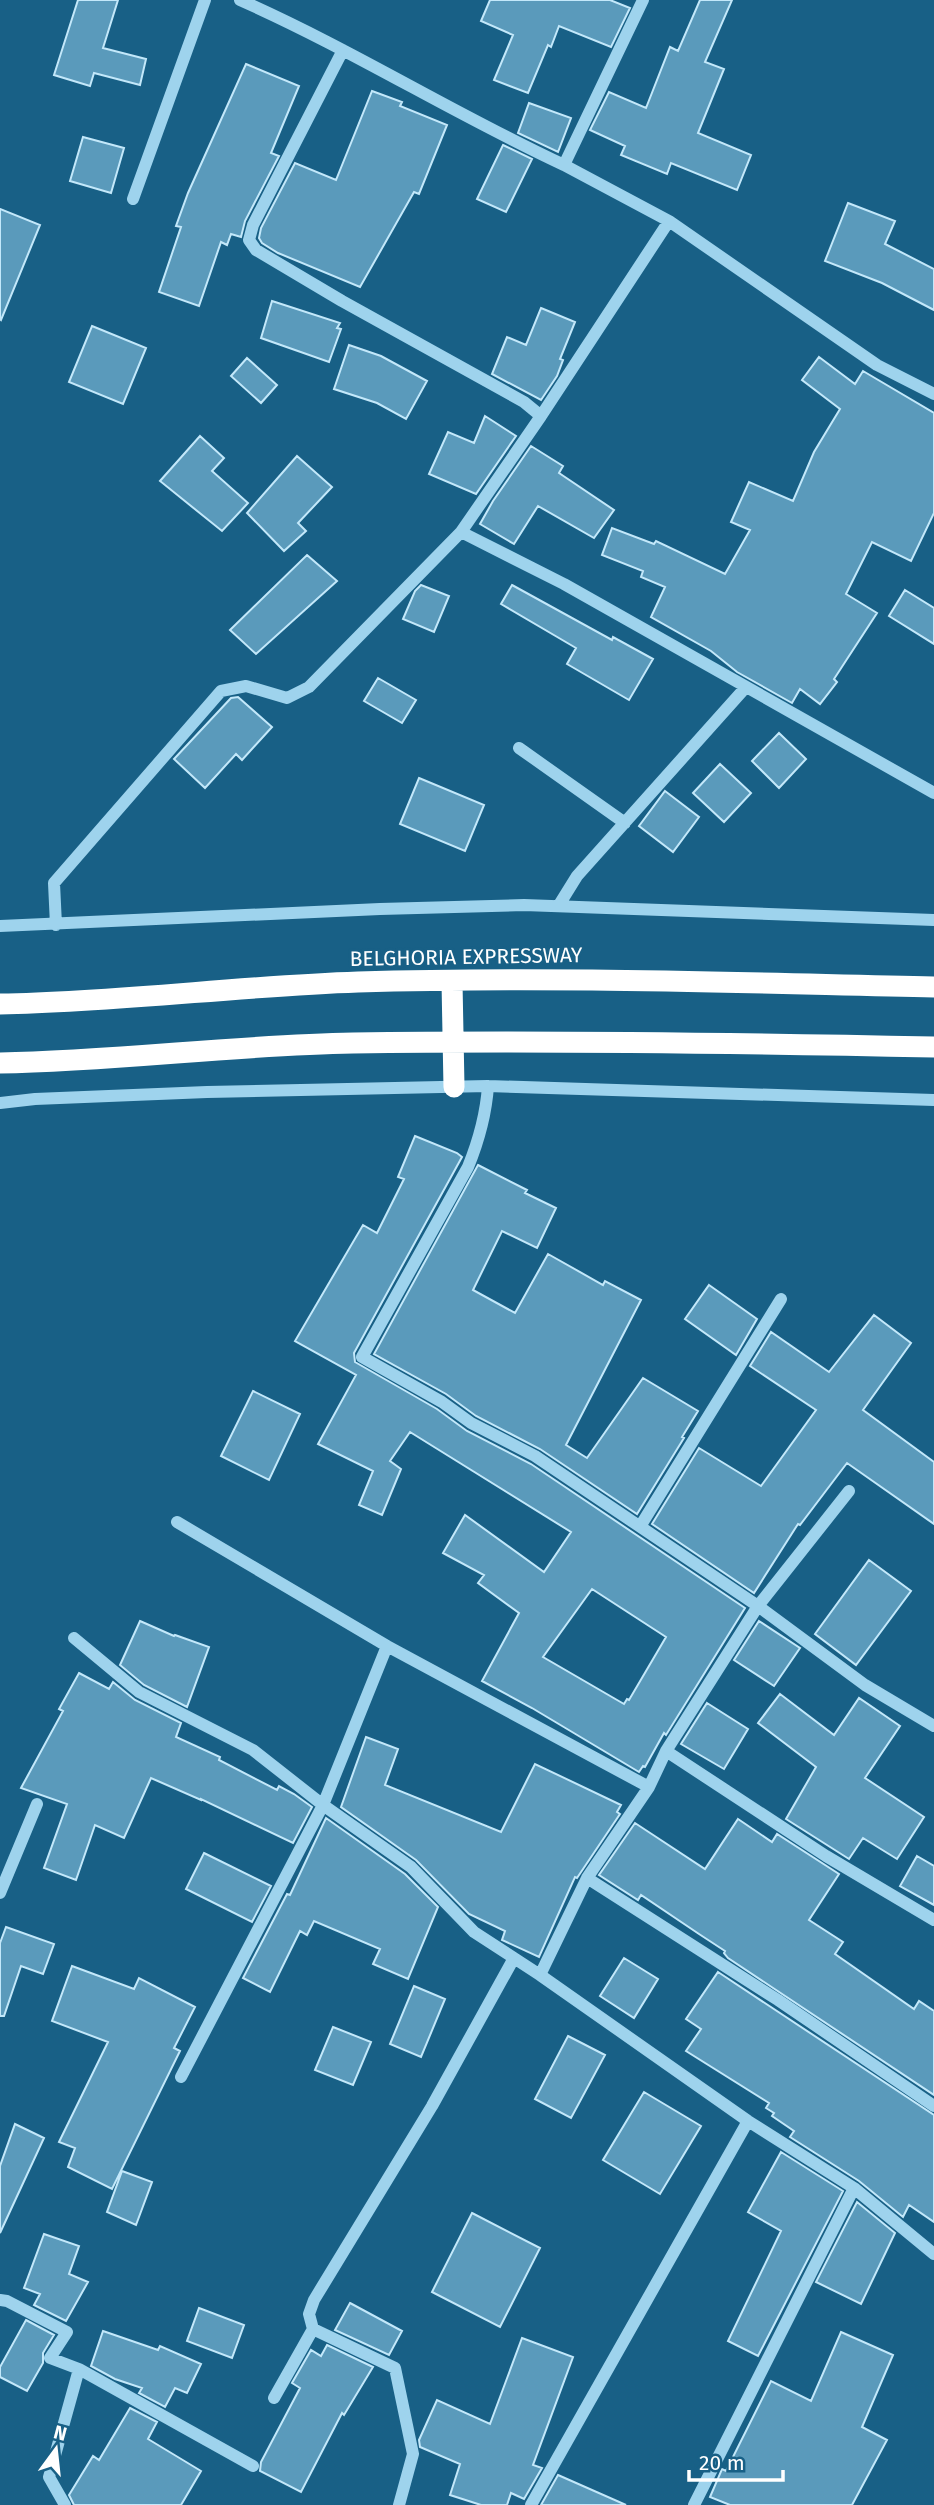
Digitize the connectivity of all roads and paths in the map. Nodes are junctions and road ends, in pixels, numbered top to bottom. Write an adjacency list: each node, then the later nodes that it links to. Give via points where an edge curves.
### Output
1 (205, 0): 6 (street)
2 (240, 0): 4 (street)
3 (643, 0): 5 (street)
4 (343, 50): 5 (street); 9 (street, via 248,240 256,250 524,402)
5 (564, 165): 7 (street)
6 (133, 200)
7 (669, 221): 8 (street, via 877,365); 9 (street)
8 (934, 394)
9 (541, 416): 10 (street)
10 (461, 532): 11 (street, via 564,584); 17 (street, via 309,687 287,698 246,686 221,691 54,883)
11 (746, 687): 13 (street); 14 (street)
12 (519, 748): 14 (street)
13 (934, 793)
14 (625, 822): 15 (street, via 577,876)
15 (559, 905): 16 (street); 17 (street)
16 (934, 920)
17 (56, 925): 18 (street)
18 (0, 926)
19 (452, 982): 20 (highway, BELGHORIA EXPRESSWAY, via 551,979); 21 (highway, BELGHORIA EXPRESSWAY, via 359,982); 22 (highway)
20 (934, 987)
21 (0, 1004)
22 (453, 1044): 23 (highway, via 629,1041); 24 (highway, via 256,1047); 26 (highway)
23 (934, 1047)
24 (0, 1063)
25 (488, 1086): 26 (street); 27 (street); 32 (street, via 486,1113 468,1167 362,1357 535,1456)
26 (454, 1087): 28 (street, via 207,1092)
27 (934, 1100)
28 (0, 1103)
29 (781, 1299): 32 (street)
30 (849, 1491): 33 (street)
31 (177, 1522): 35 (street)
32 (641, 1525): 33 (street)
33 (758, 1606): 36 (street, via 865,1685); 37 (street)
34 (74, 1638): 40 (street, via 139,1692 253,1750)
35 (387, 1646): 38 (street); 40 (street)
36 (934, 1726)
37 (666, 1751): 38 (street); 43 (street)
38 (649, 1787): 41 (street)
39 (37, 1804): 42 (street)
40 (323, 1805): 44 (street, via 411,1867 474,1932); 46 (street)
41 (587, 1878): 45 (street); 47 (street)
42 (0, 1893)
43 (934, 1920)
44 (514, 1958): 45 (street); 52 (street, via 432,2106 314,2300 309,2314)
45 (540, 1975): 48 (street)
46 (181, 2077)
47 (934, 2106)
48 (748, 2121): 49 (street); 58 (street)
49 (854, 2188): 50 (street); 59 (street)
50 (934, 2254)
51 (0, 2300): 53 (street, via 67,2332 50,2358)
52 (313, 2329): 54 (street); 57 (street, via 395,2368 413,2454)
53 (79, 2369): 55 (street); 56 (street, via 49,2477)
54 (274, 2398)
55 (253, 2466)
56 (65, 2505)
57 (399, 2505)
58 (531, 2505)
59 (694, 2505)

